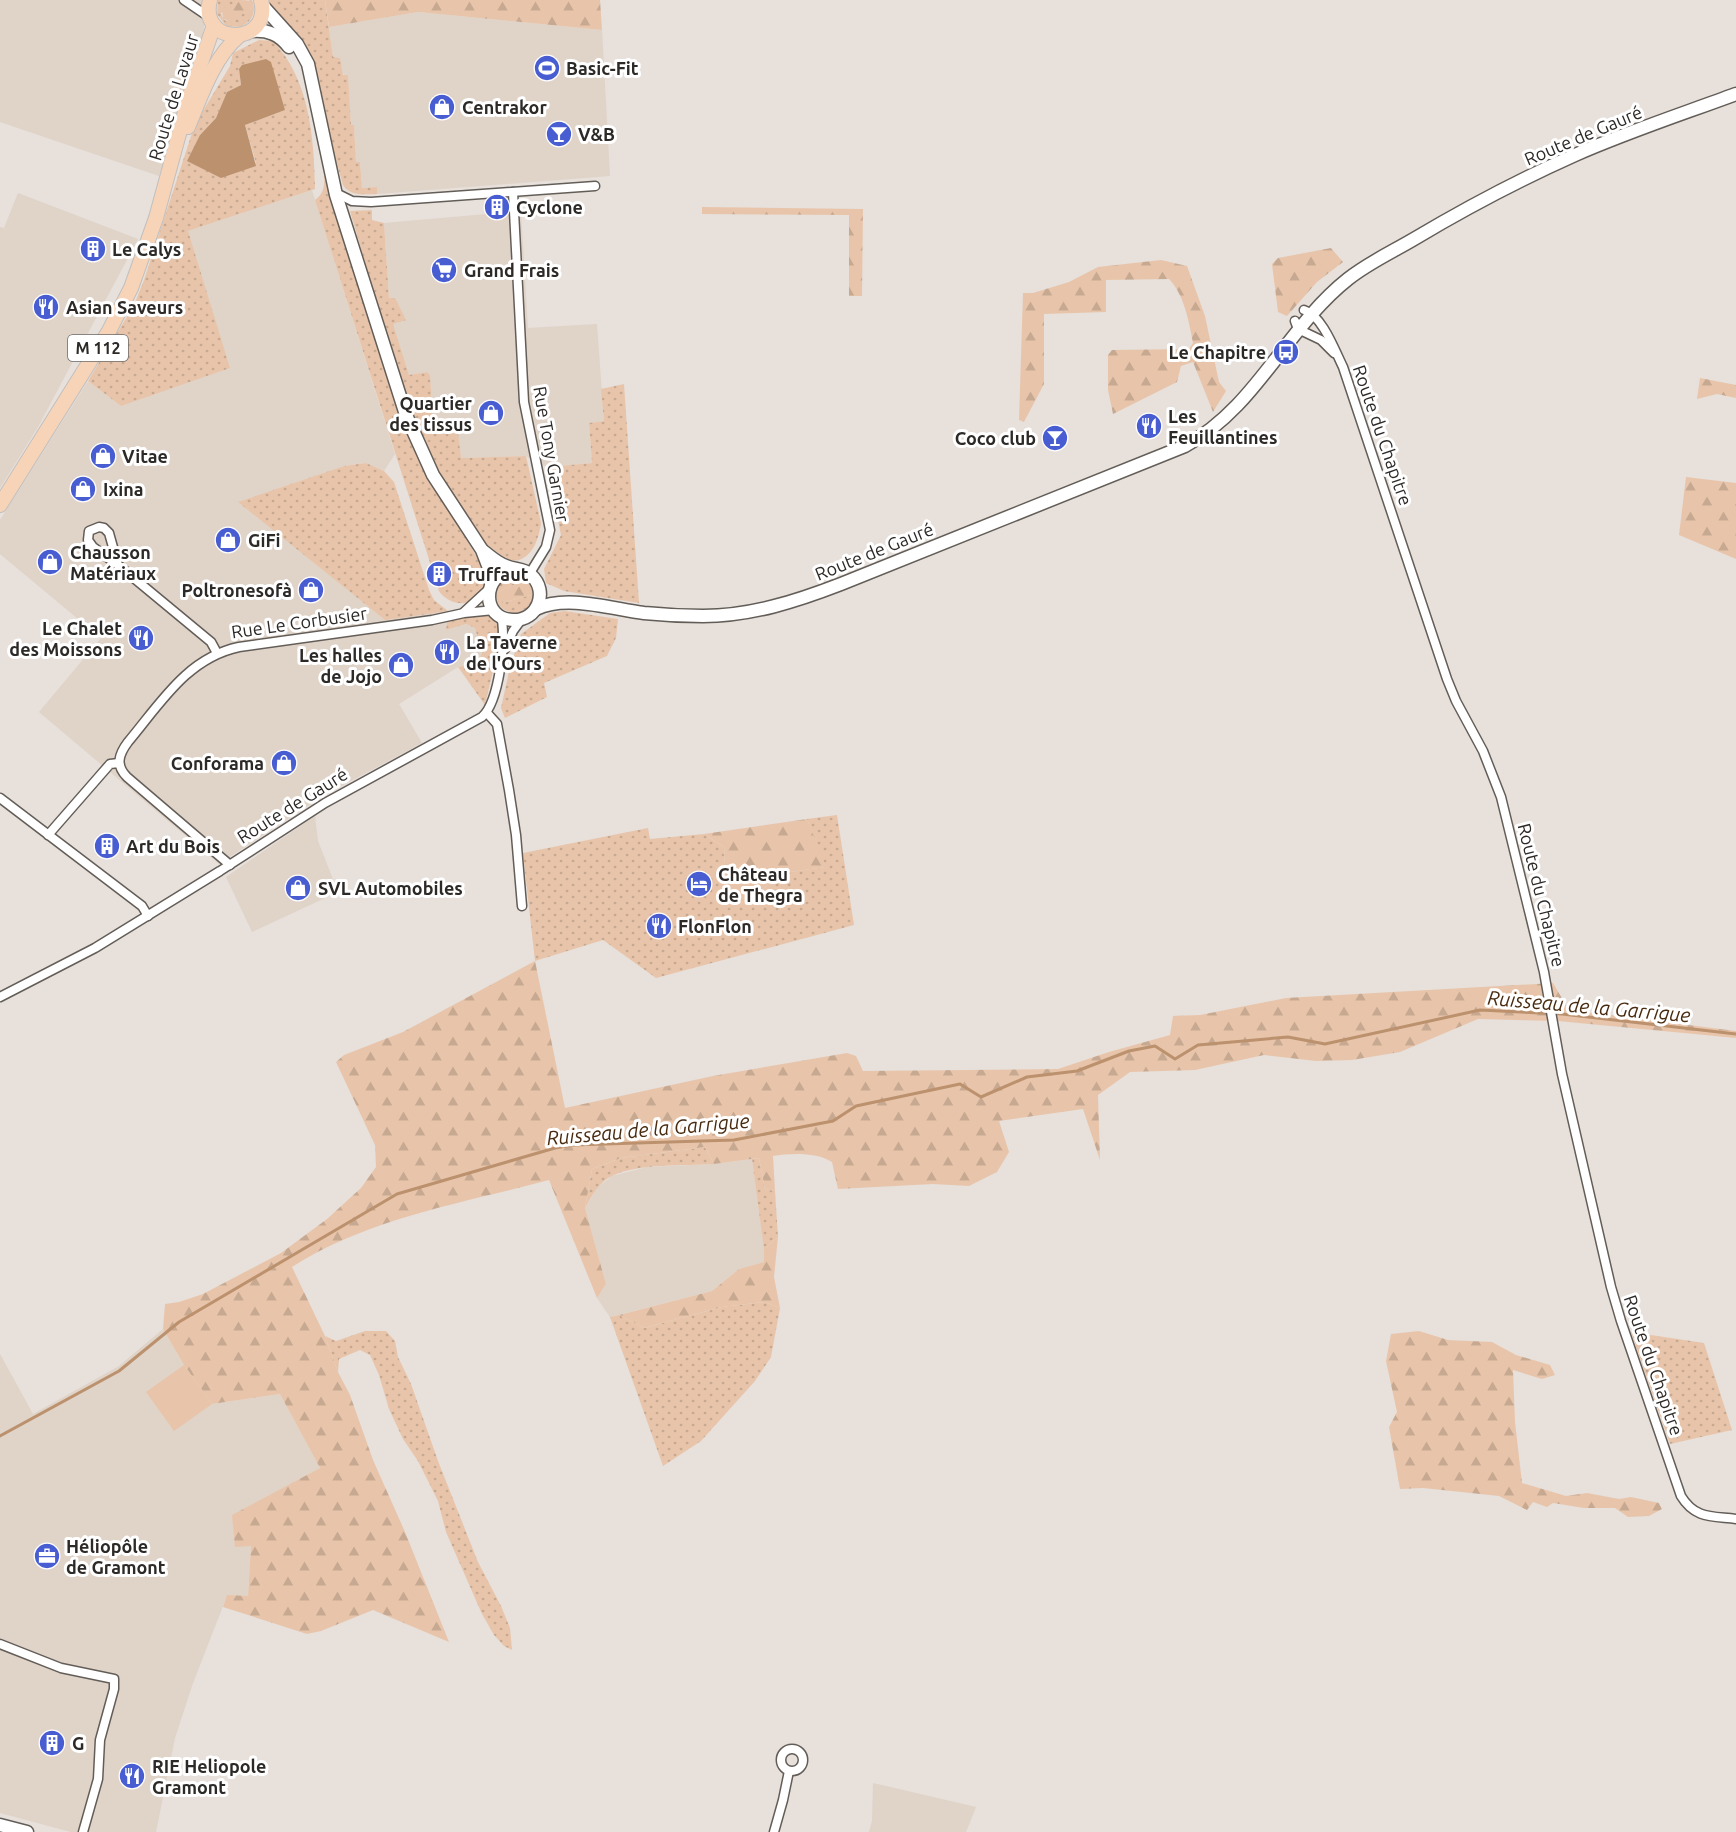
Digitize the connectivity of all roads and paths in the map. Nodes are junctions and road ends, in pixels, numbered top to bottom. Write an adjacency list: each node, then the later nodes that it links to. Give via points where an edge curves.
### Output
1 (184, 0): 4 (street)
2 (210, 0): 4 (main road, Route de Lavaur)
3 (262, 2): 5 (main road, Route de Lavaur, via 261,16); 6 (street, via 302,52)
4 (212, 21): 5 (main road, via 221,32); 8 (main road, Route de Lavaur / M 112)
5 (245, 33): 6 (street, via 268,31 283,39); 8 (main road, Route de Lavaur / M 112, via 226,49 208,81)
6 (311, 81): 11 (street)
7 (1736, 94): 12 (street, Route de Gauré, via 1576,155 1523,180 1449,218 1350,277)
8 (167, 179): 15 (main road, Route de Lavaur / M 112, via 137,276 122,309)
9 (595, 186): 10 (street)
10 (513, 192): 11 (street, via 358,202); 19 (street, Rue Tony Garnier, via 524,402 550,530 546,547)
11 (336, 195): 16 (street, via 414,435 433,475)
12 (1308, 311): 13 (street, Route de Gauré); 14 (street, Route du Chapitre)
13 (1296, 325): 14 (street, Route du Chapitre, via 1321,340); 22 (street, Route de Gauré, via 1239,404 1197,440 841,585 750,612 705,616)
14 (1339, 358): 37 (street, Route du Chapitre, via 1447,679 1501,797 1621,1321 1681,1496 1688,1507 1704,1515)
15 (0, 505)
16 (482, 550): 18 (street); 21 (street)
17 (118, 565): 17 (street, via 110,533 99,527 89,531 88,540 93,547); 28 (street, via 211,642)
18 (513, 569): 19 (street); 21 (street, via 501,573)
19 (530, 573): 20 (street)
20 (539, 585): 22 (street, Route de Gauré); 23 (street, via 541,597)
21 (490, 586): 24 (street); 25 (street, via 489,600)
22 (574, 603): 23 (street, Route de Gauré, via 559,602)
23 (536, 609): 26 (street)
24 (464, 613): 25 (street, Rue Le Corbusier); 28 (street, Rue Le Corbusier)
25 (498, 613): 26 (street, via 507,619); 27 (street, via 504,630)
26 (521, 620): 27 (street)
27 (504, 652): 29 (street)
28 (217, 653): 30 (street, Rue Le Corbusier, via 178,682 122,750)
29 (487, 712): 33 (street, Route de Gauré, via 478,721 325,803); 34 (street, via 497,724 507,779)
30 (119, 763): 32 (street, Rue Le Corbusier, via 110,764); 33 (street, via 127,777)
31 (0, 798): 32 (street)
32 (48, 836): 35 (street, via 142,906)
33 (230, 865): 35 (street, Route de Gauré)
34 (522, 906)
35 (148, 916): 36 (street, Route de Gauré, via 76,959)
36 (0, 997)
37 (1736, 1519)
38 (0, 1644): 42 (street, via 61,1668 114,1679 100,1740 98,1779)
39 (789, 1771): 43 (street)
40 (0, 1825): 41 (street)
41 (27, 1832)
42 (83, 1832)
43 (774, 1832)

